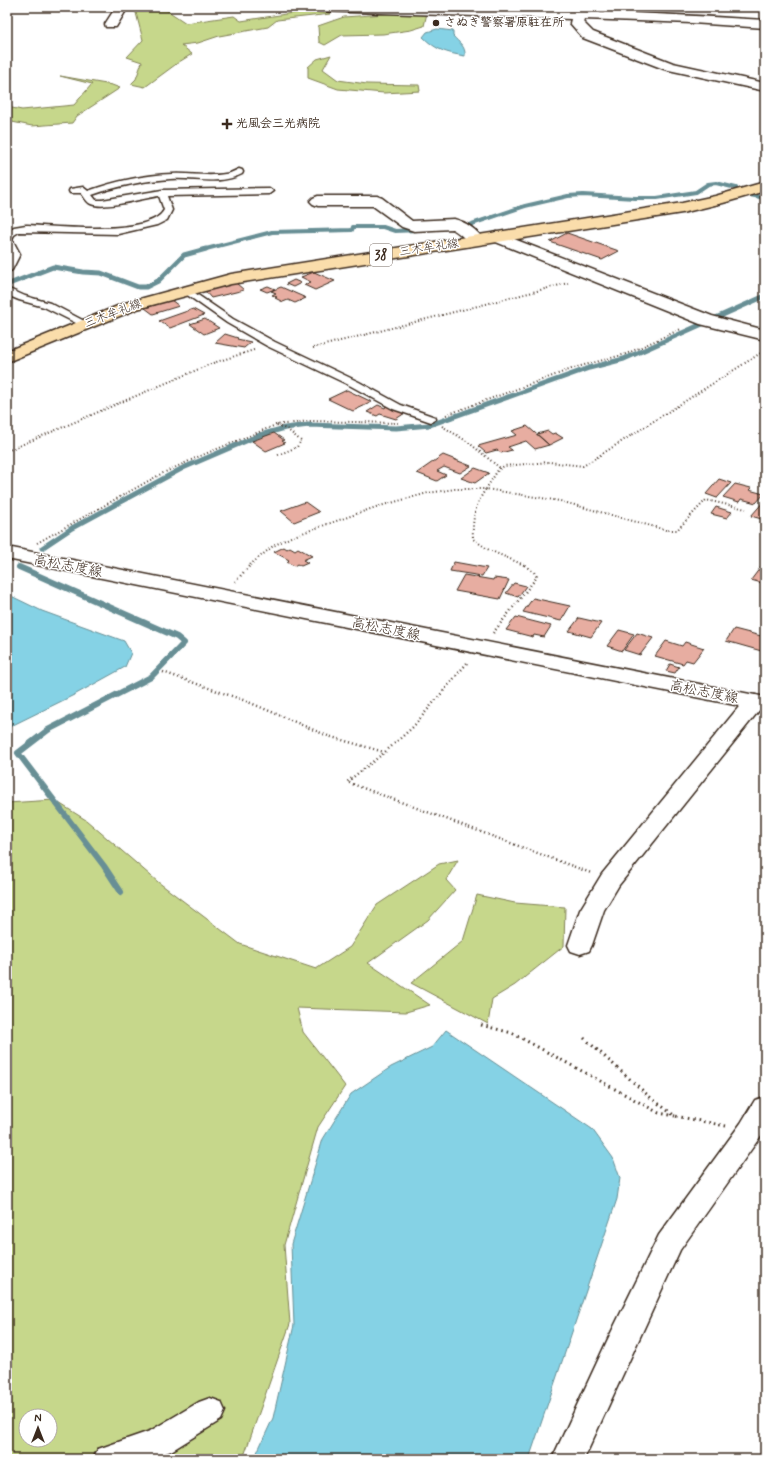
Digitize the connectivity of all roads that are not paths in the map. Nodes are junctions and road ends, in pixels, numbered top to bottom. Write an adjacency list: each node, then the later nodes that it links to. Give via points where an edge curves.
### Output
1 (122, 7): 6 (street)
2 (319, 7): 3 (street)
3 (353, 8): 4 (street)
4 (453, 9): 5 (street)
5 (579, 16): 7 (street); 8 (street, via 576,23 579,28 604,42 669,66)
6 (111, 24)
7 (765, 24)
8 (765, 87)
9 (239, 172): 14 (lane, via 225,177 178,176 139,179)
10 (765, 186): 16 (main road, 三木牟礼線 / 38, via 682,208)
11 (73, 191): 14 (lane, via 83,190)
12 (269, 191): 13 (lane)
13 (162, 193): 14 (lane, via 114,203 93,202); 17 (lane, via 168,210 164,218 154,223 118,230 26,228 15,230)
14 (87, 194)
15 (318, 201): 18 (street, via 377,201 407,224 454,224 463,228)
16 (496, 238): 18 (main road, 三木牟礼線 / 38); 23 (street, via 709,320)
17 (7, 239): 19 (lane, via 14,254)
18 (476, 240): 21 (main road, 三木牟礼線 / 38, via 283,270)
19 (7, 270)
20 (7, 290): 22 (lane, via 22,298 47,305)
21 (186, 290): 22 (main road, 三木牟礼線 / 38, via 131,306); 25 (lane, via 230,321 289,354 355,384 397,407)
22 (85, 324): 24 (main road, 三木牟礼線 / 38)
23 (765, 335)
24 (7, 357)
25 (436, 422)
26 (13, 555): 27 (street, 高松志度線)
27 (760, 703): 28 (street, via 610,880 592,910)
28 (580, 945)
29 (760, 1125): 32 (street, via 669,1243)
30 (210, 1410): 31 (street, via 160,1441)
31 (109, 1459)
32 (568, 1459)

